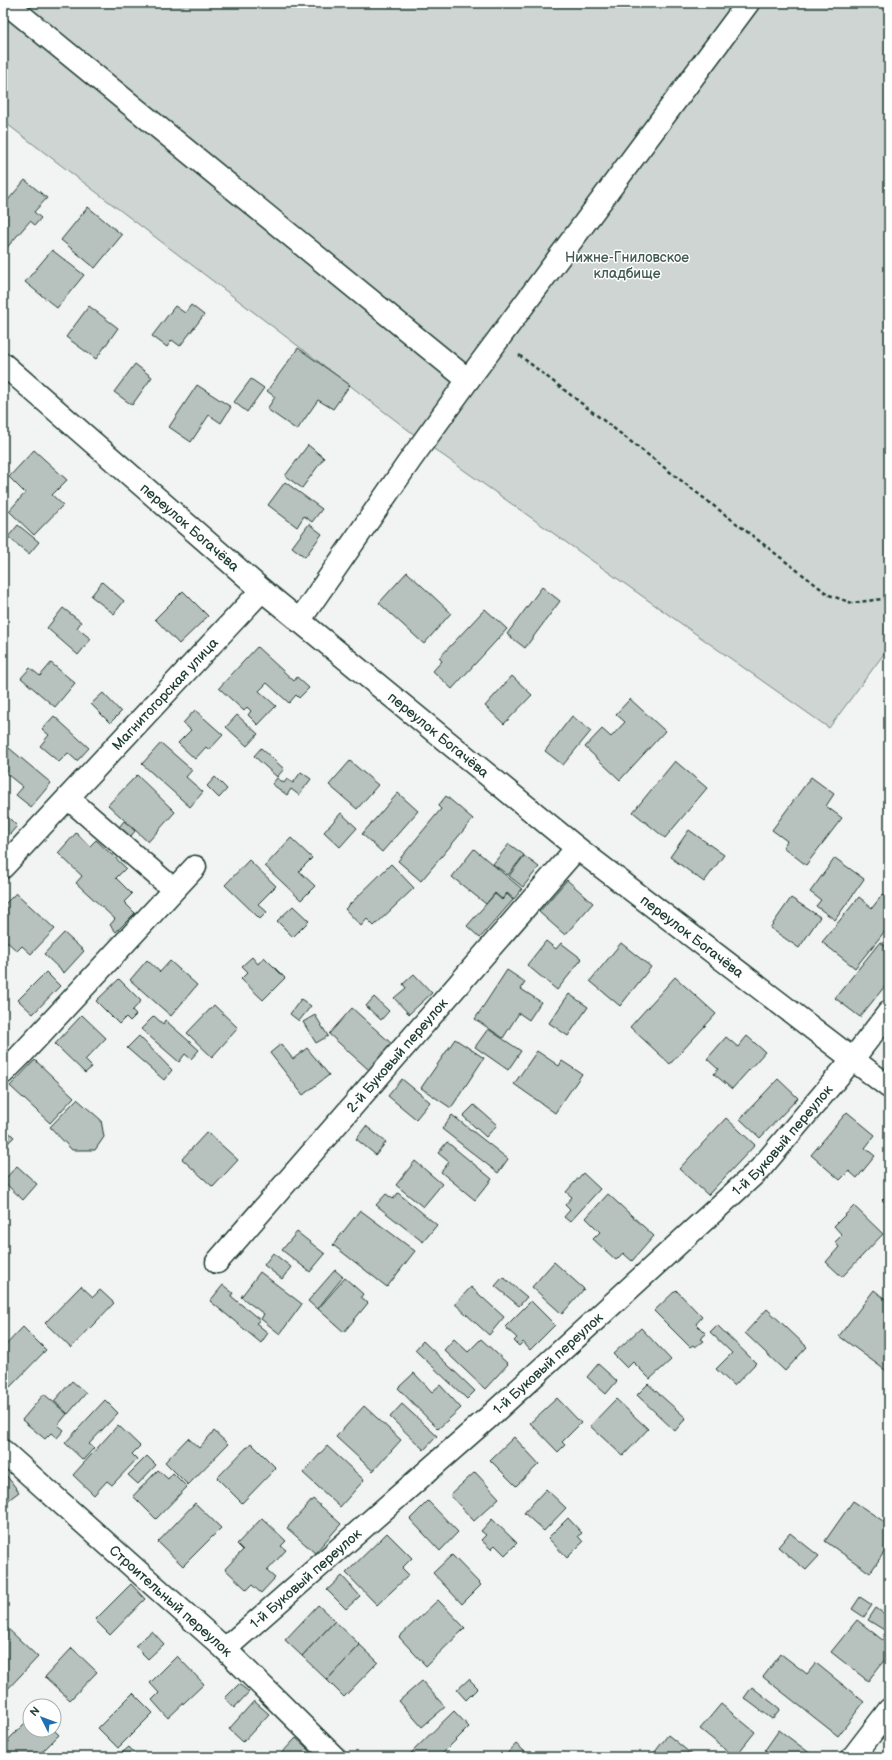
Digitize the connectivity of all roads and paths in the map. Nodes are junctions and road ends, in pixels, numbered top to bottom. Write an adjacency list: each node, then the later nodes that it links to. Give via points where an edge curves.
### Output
1 (6, 3): 5 (street)
2 (748, 3): 3 (street)
3 (499, 339): 5 (street); 7 (path, via 829,595 852,603)
4 (3, 364): 6 (street, переулок Богачёва)
5 (468, 380): 8 (street)
6 (262, 590): 8 (street, переулок Богачёва); 9 (street, Магнитогорская улица)
7 (889, 598)
8 (299, 621): 10 (street, переулок Богачёва)
9 (68, 798): 11 (street, Магнитогорская улица); 13 (street)
10 (577, 848): 15 (street, переулок Богачёва); 18 (street, 2-й Буковый переулок)
11 (3, 867)
12 (195, 867): 13 (street)
13 (173, 889): 16 (street)
14 (889, 1012): 15 (street)
15 (852, 1060): 17 (street, переулок Богачёва); 20 (street, 1-й Буковый переулок, via 760,1169 489,1417)
16 (3, 1073)
17 (889, 1087)
18 (217, 1262)
19 (3, 1451): 20 (street, Строительный переулок)
20 (225, 1649): 22 (street, Строительный переулок)
21 (889, 1710): 23 (street)
22 (334, 1757)
23 (853, 1757)

